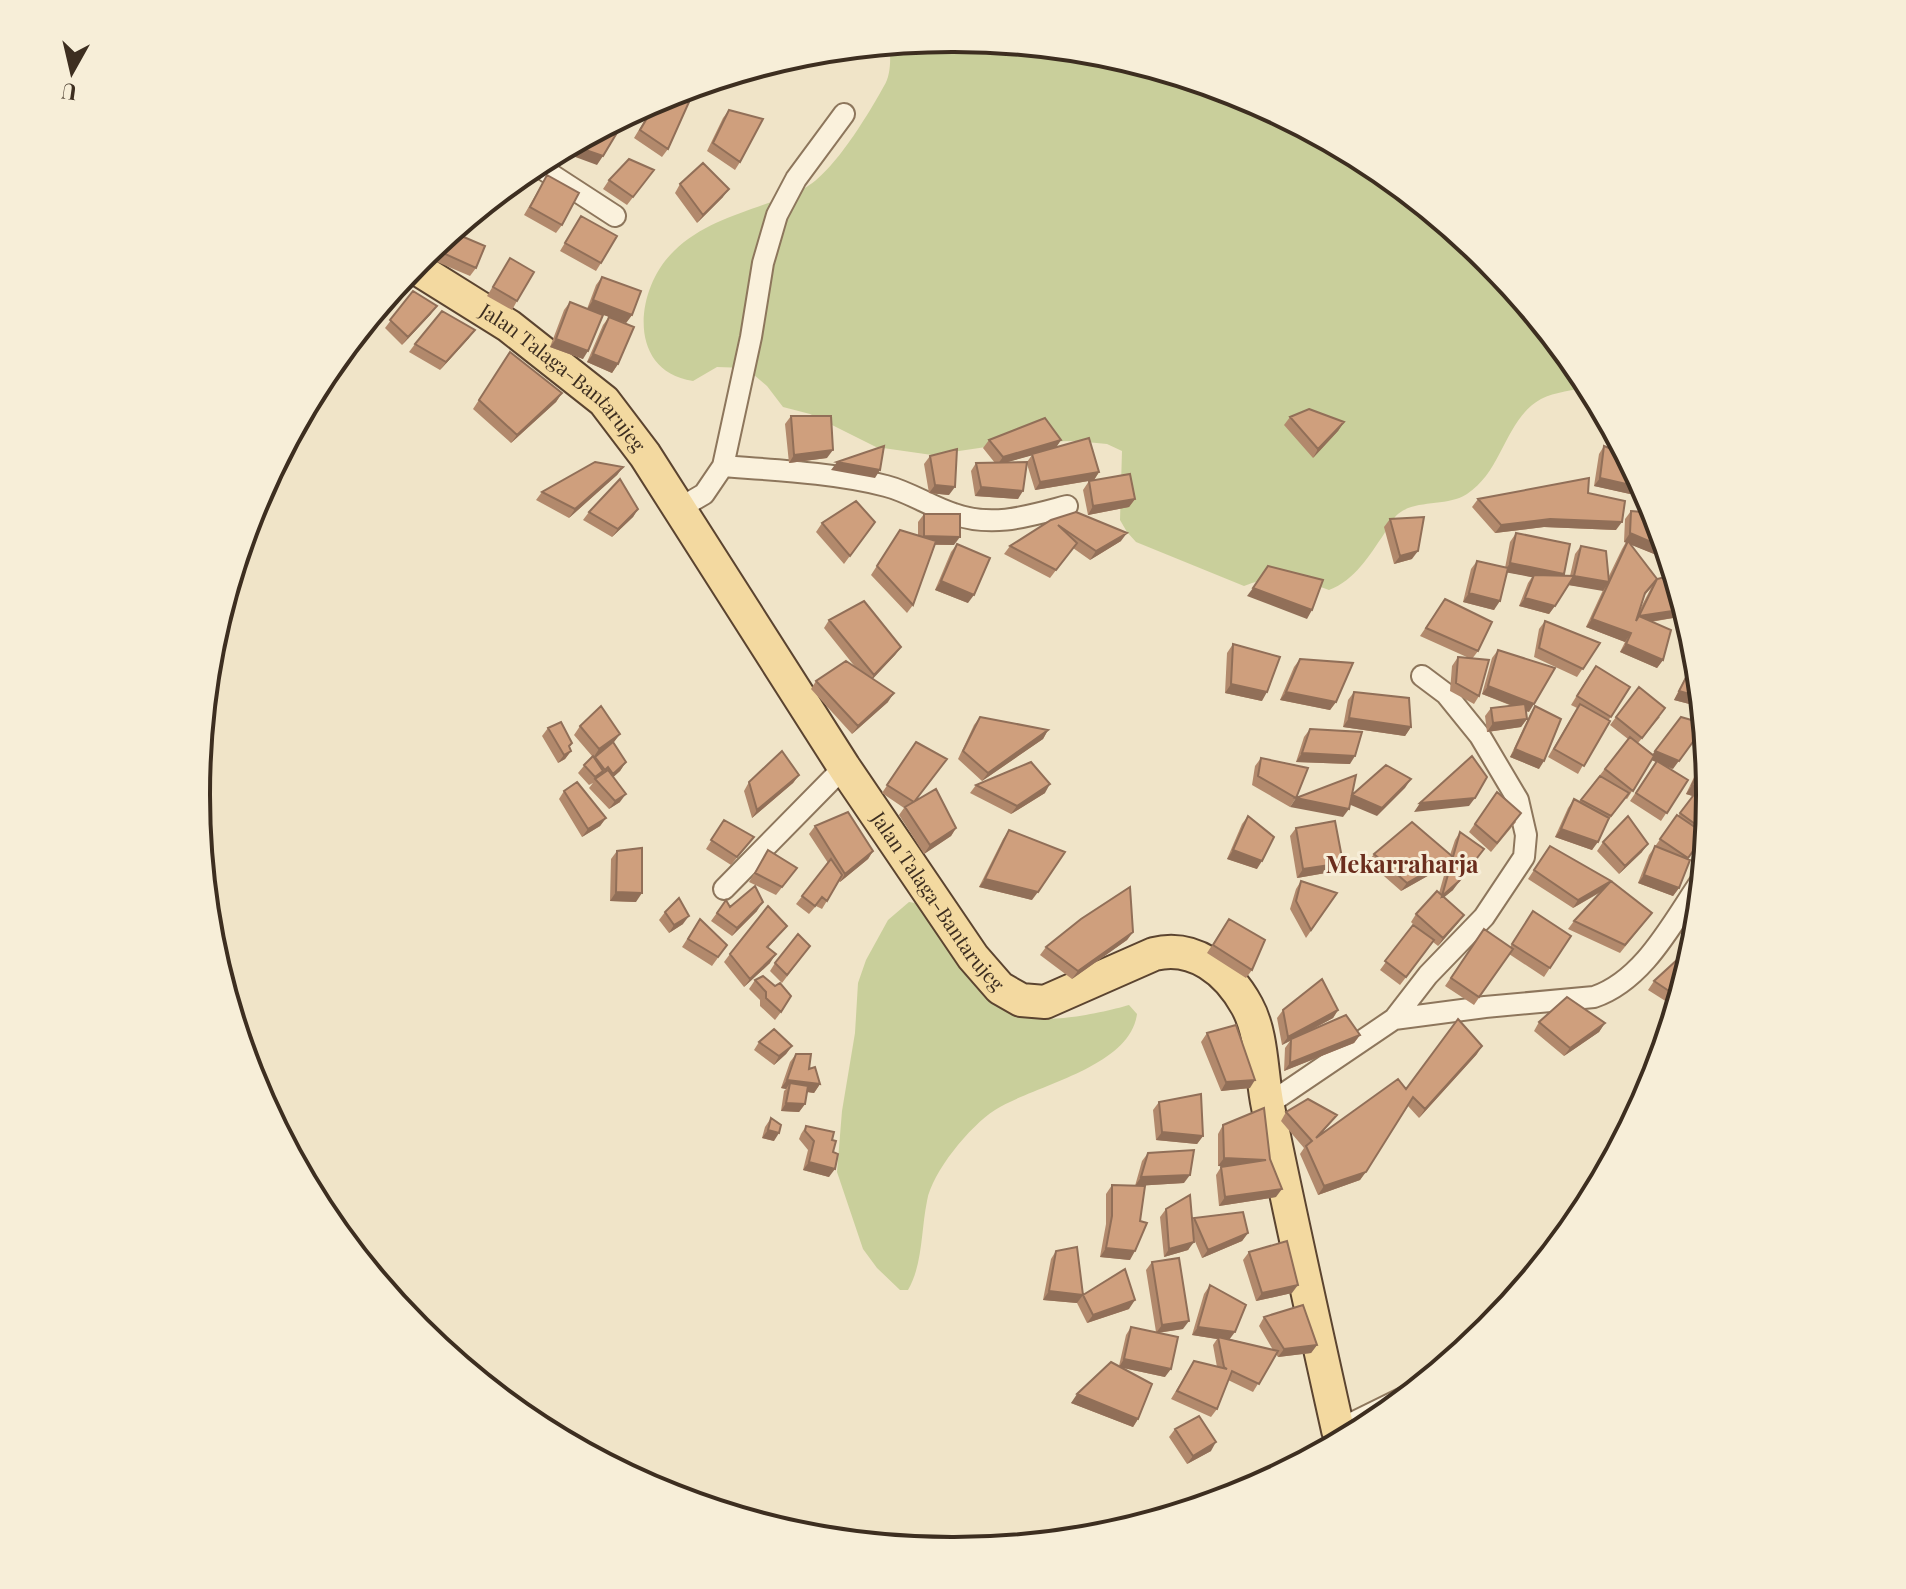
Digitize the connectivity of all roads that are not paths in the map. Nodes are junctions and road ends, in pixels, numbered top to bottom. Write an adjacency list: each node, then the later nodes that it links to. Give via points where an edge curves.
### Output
1 (844, 114): 5 (street, via 796,179 777,215)
2 (548, 172): 3 (street)
3 (615, 216)
4 (424, 273): 7 (main road, Jalan Talaga-Bantarujeg, via 509,326 604,401)
5 (723, 466): 6 (street, via 887,486 978,520 1006,521); 7 (street, via 704,494)
6 (1067, 506)
7 (680, 508): 9 (main road, Jalan Talaga-Bantarujeg)
8 (1422, 676): 12 (street, via 1446,694 1480,736 1518,800 1526,835 1524,857 1484,917)
9 (844, 767): 10 (street); 13 (main road, Jalan Talaga-Bantarujeg, via 973,957 1011,996 1045,1002 1170,949 1219,969 1247,1005 1255,1027)
10 (724, 889)
11 (1687, 901): 12 (street, via 1652,953 1605,993)
12 (1394, 1019): 13 (street)
13 (1267, 1105): 14 (main road, Jalan Talaga-Bantarujeg)
14 (1339, 1429)

